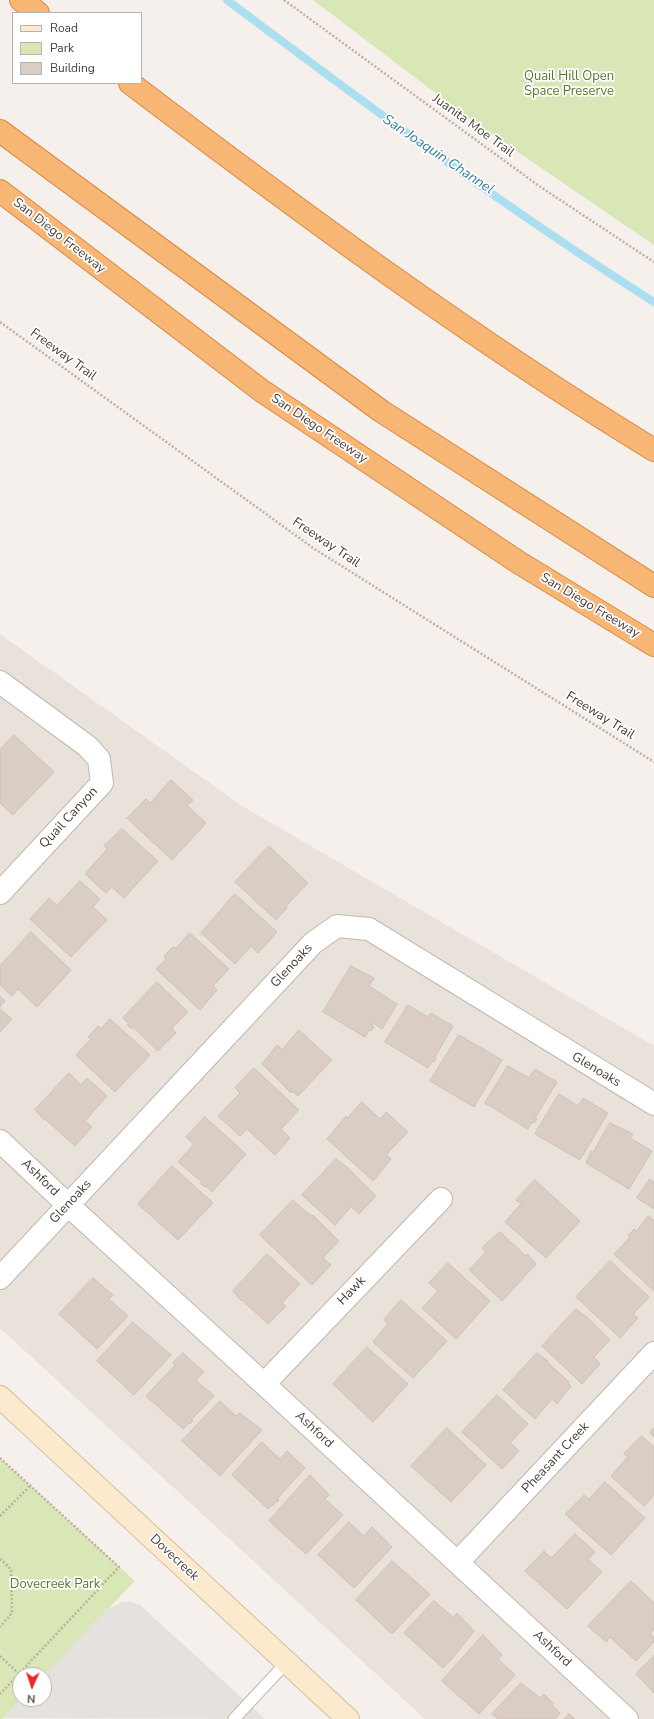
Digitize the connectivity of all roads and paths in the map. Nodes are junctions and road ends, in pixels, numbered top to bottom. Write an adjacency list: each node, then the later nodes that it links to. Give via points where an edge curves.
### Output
1 (21, 0): 3 (highway)
2 (284, 0): 7 (path, Juanita Moe Trail, via 539,186)
3 (37, 12)
4 (131, 84): 9 (highway, via 360,254 546,381)
5 (0, 131): 10 (highway, via 381,411)
6 (0, 191): 11 (highway, San Diego Freeway, via 262,391 518,562)
7 (654, 262)
8 (0, 322): 13 (path, Freeway Trail, via 316,550)
9 (654, 450)
10 (654, 586)
11 (654, 645)
12 (0, 682): 14 (street, Quail Canyon, via 87,746 99,759 102,783)
13 (654, 762)
14 (0, 893)
15 (654, 1104): 18 (street, Glenoaks, via 369,929 337,926 314,943)
16 (0, 1141): 18 (street, Ashford)
17 (441, 1199): 21 (street, Hawk)
18 (68, 1205): 19 (street, Glenoaks); 21 (street, Ashford)
19 (0, 1278)
20 (654, 1353): 27 (street, Pheasant Creek)
21 (264, 1384): 27 (street, Ashford)
22 (0, 1397): 30 (street, Dovecreek)
23 (0, 1458): 24 (path)
24 (30, 1486): 25 (path); 32 (path, via 119,1567)
25 (0, 1516)
26 (0, 1559): 28 (path, via 11,1569 12,1613)
27 (458, 1562): 37 (street, Ashford)
28 (0, 1626)
29 (0, 1656): 31 (path)
30 (287, 1662): 35 (lane); 36 (street, Dovecreek)
31 (12, 1667)
32 (26, 1667)
33 (12, 1681): 34 (path)
34 (0, 1694)
35 (234, 1719)
36 (348, 1719)
37 (627, 1719)

